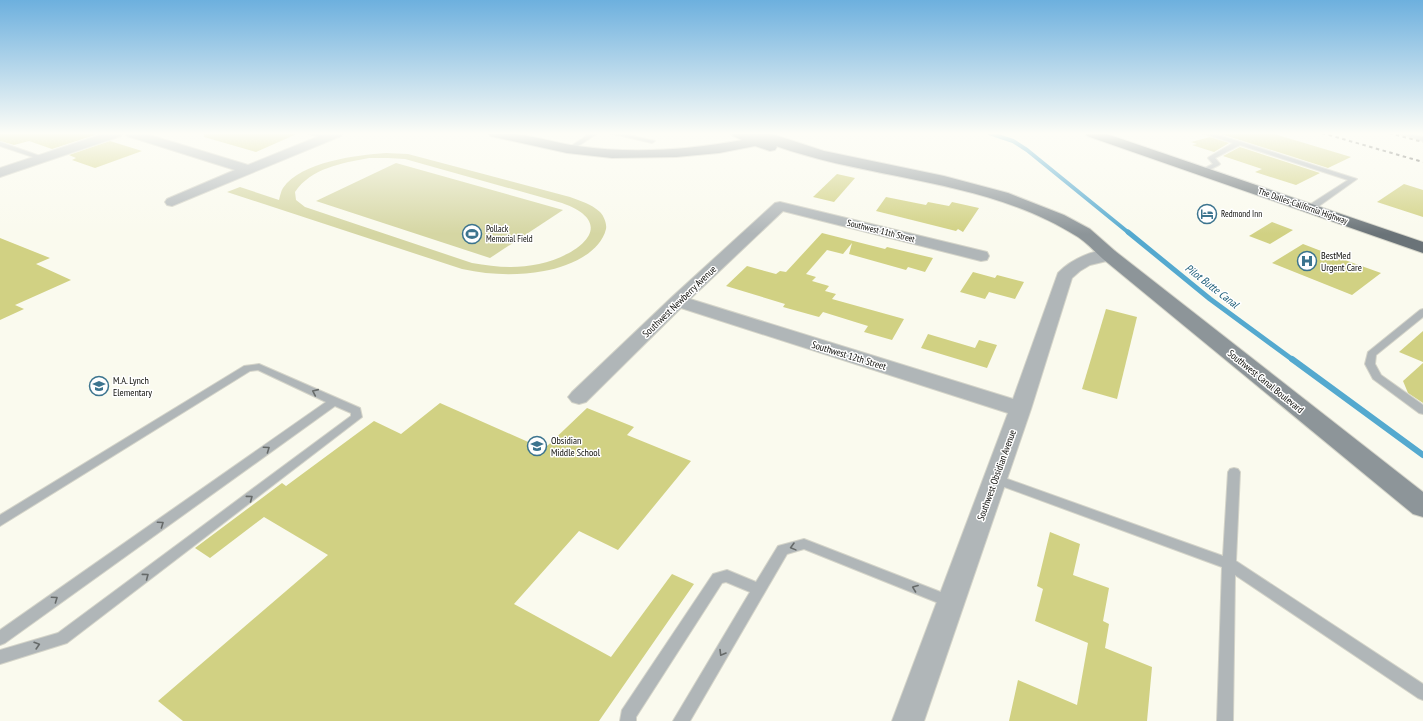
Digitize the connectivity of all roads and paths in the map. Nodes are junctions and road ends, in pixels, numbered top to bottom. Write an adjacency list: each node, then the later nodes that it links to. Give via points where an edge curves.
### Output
1 (16, 167): 10 (street)
2 (237, 167): 8 (street)
3 (256, 167): 8 (street)
4 (841, 167): 15 (main road, Southwest Canal Boulevard, via 996,202 1050,225)
5 (1190, 167): 9 (highway, The Dalles-California Highway)
6 (1212, 167): 9 (lane)
7 (1313, 167): 13 (lane, via 1354,179)
8 (248, 170): 11 (street)
9 (1203, 171): 13 (highway, The Dalles-California Highway)
10 (0, 172)
11 (172, 202)
12 (780, 206): 16 (street, Southwest 11th Street); 17 (street, Southwest Newberry Avenue)
13 (1310, 209): 14 (highway, The Dalles-California Highway)
14 (1423, 248)
15 (1109, 255): 21 (street, Southwest Obsidian Avenue, via 1084,261 1072,267 1064,277); 25 (main road, Southwest Canal Boulevard)
16 (982, 256)
17 (678, 301): 19 (street, Southwest Newberry Avenue); 21 (street, Southwest 12th Street)
18 (1423, 312): 22 (lane, via 1372,354 1370,364 1377,377)
19 (579, 397)
20 (334, 401): 26 (lane, one-way to 26, via 259,367 248,368); 30 (lane, one-way to 20); 31 (lane, one-way to 20, via 62,638 357,417 356,411)
21 (1020, 409): 24 (street, Southwest Obsidian Avenue)
22 (1423, 410)
23 (1234, 472): 27 (lane)
24 (995, 479): 27 (lane); 29 (street, Southwest Obsidian Avenue)
25 (1423, 507)
26 (0, 521)
27 (1228, 564): 32 (lane); 36 (lane)
28 (760, 590): 29 (lane, one-way to 28, via 804,544 784,550); 33 (lane, via 727,576 718,578 628,715); 34 (lane, one-way to 34)
29 (951, 602): 35 (street, Southwest Obsidian Avenue)
30 (0, 638)
31 (0, 657)
32 (1423, 693)
33 (628, 721)
34 (681, 721)
35 (908, 721)
36 (1225, 721)

